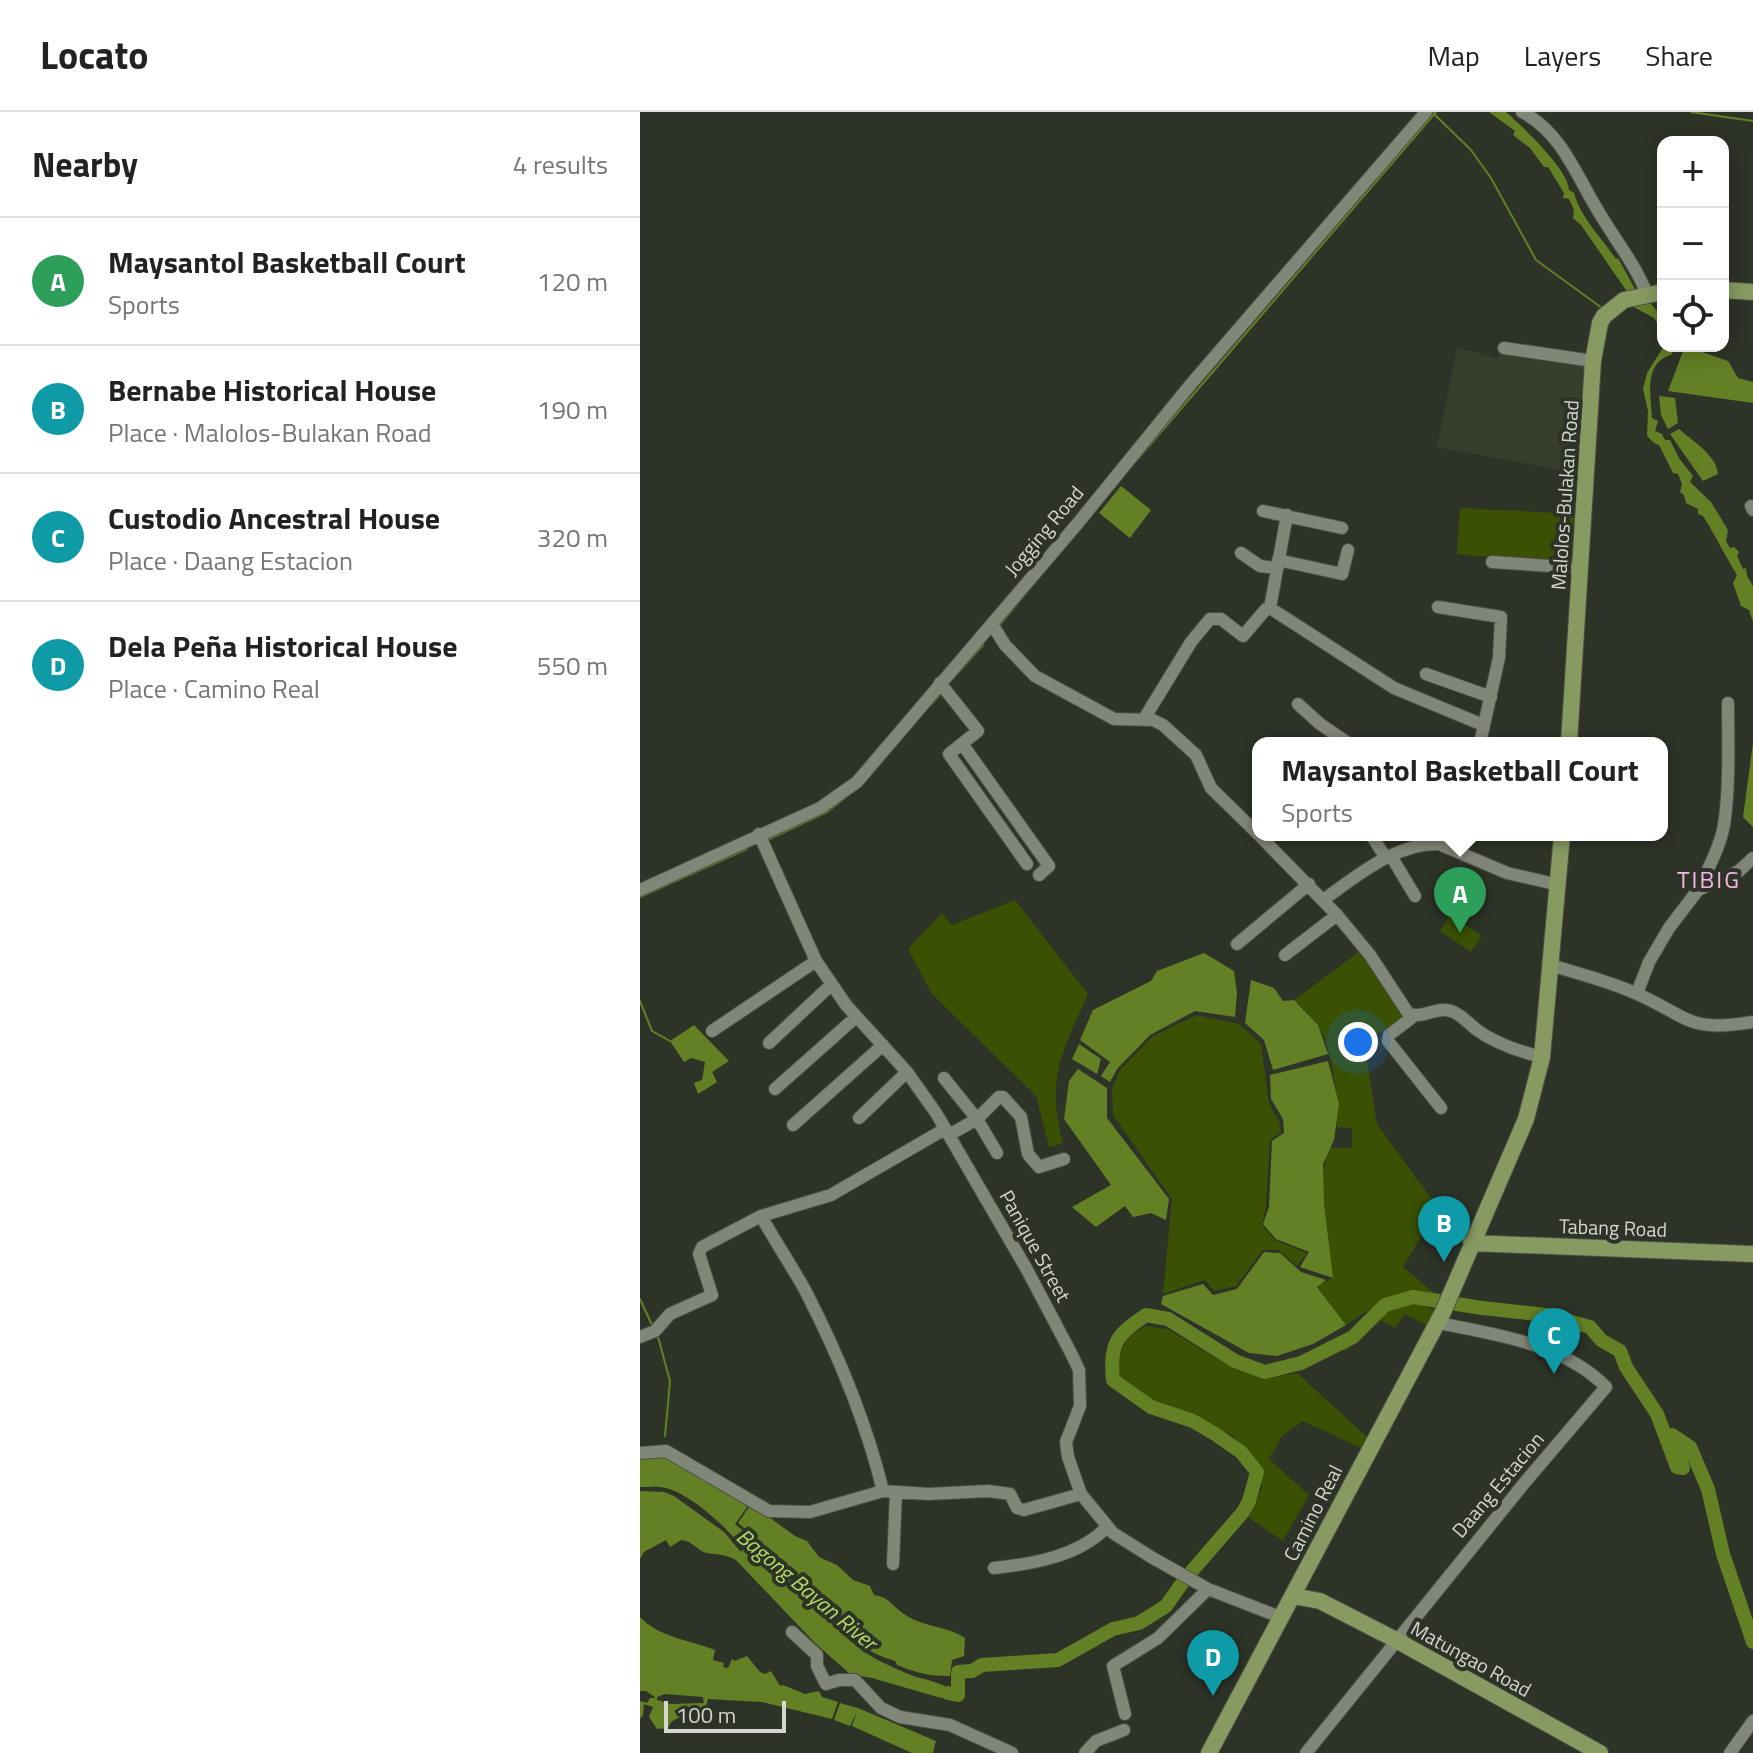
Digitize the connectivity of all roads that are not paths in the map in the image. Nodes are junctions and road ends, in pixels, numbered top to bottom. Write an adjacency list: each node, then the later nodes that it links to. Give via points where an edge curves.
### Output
1 (1522, 112): 5 (street, via 1569,158)
2 (1420, 115): 18 (street, Jogging Road)
3 (1729, 290): 4 (main road)
4 (1753, 292)
5 (1651, 294): 7 (main road, Malolos-Bulakan Road, via 1624,300 1600,323)
6 (1504, 348): 7 (street)
7 (1593, 361): 15 (main road, Malolos-Bulakan Road)
8 (1263, 511): 9 (street)
9 (1287, 515): 10 (street); 14 (street)
10 (1342, 528)
11 (1348, 550): 14 (street, via 1342,574)
12 (1241, 553): 14 (street, via 1260,566)
13 (1492, 562): 15 (street)
14 (1277, 564): 17 (street)
15 (1581, 568): 28 (main road, Malolos-Bulakan Road)
16 (1438, 607): 21 (street, via 1501,617)
17 (1270, 608): 24 (street, via 1243,636 1221,619 1210,619); 25 (street, via 1394,688)
18 (992, 624): 20 (street, Jogging Road); 24 (street, via 1035,676 1114,719)
19 (1426, 674): 21 (street)
20 (940, 683): 29 (street, via 978,731); 31 (street, Jogging Road, via 857,782 820,808)
21 (1491, 697): 25 (street)
22 (1728, 703): 44 (street, via 1724,827)
23 (1298, 704): 26 (street)
24 (1144, 719): 30 (street, via 1163,725 1196,755 1211,788)
25 (1483, 725): 27 (street)
26 (1339, 737)
27 (1481, 737)
28 (1569, 737)
29 (963, 745): 39 (street, via 949,754); 40 (street, via 1049,866)
30 (1252, 828)
31 (759, 834): 43 (street, Jogging Road); 50 (street, Panique Street)
32 (1265, 841): 41 (street)
33 (1376, 841): 37 (street)
34 (1461, 841): 36 (street)
35 (1562, 841): 42 (main road)
36 (1458, 852): 37 (street, via 1427,844); 42 (street, via 1507,873)
37 (1388, 857): 45 (street); 46 (street)
38 (1753, 858): 44 (street, via 1739,871)
39 (1027, 864)
40 (1039, 875)
41 (1309, 884): 46 (street); 48 (street)
42 (1559, 885): 51 (main road)
43 (640, 890)
44 (1698, 890): 53 (street, via 1662,939)
45 (1415, 896)
46 (1323, 900): 47 (street)
47 (1337, 915): 49 (street); 54 (street)
48 (1237, 944)
49 (1285, 955)
50 (816, 961): 52 (street, Panique Street); 57 (street)
51 (1551, 965): 53 (street); 60 (main road)
52 (831, 985): 55 (street, Panique Street); 58 (street)
53 (1637, 993): 56 (street, via 1703,1026)
54 (1414, 1016): 60 (street, via 1451,1011 1479,1032); 64 (street, via 1388,1041)
55 (856, 1017): 59 (street, Panique Street); 63 (street)
56 (1753, 1022)
57 (712, 1031)
58 (769, 1043)
59 (883, 1045): 61 (street, Panique Street); 67 (street)
60 (1542, 1057): 72 (main road, via 1526,1119)
61 (907, 1072): 65 (street); 68 (street, Panique Street)
62 (944, 1078): 66 (street)
63 (775, 1089)
64 (1441, 1108)
65 (859, 1118)
66 (977, 1119): 68 (street); 69 (street); 70 (street, via 1003,1097 1021,1117 1028,1154 1039,1167)
67 (793, 1125)
68 (947, 1132): 71 (street, via 831,1195); 78 (street, Panique Street, via 1079,1370 1080,1406 1066,1442)
69 (997, 1153)
70 (1064, 1159)
71 (761, 1216): 75 (street, via 700,1250 710,1297 670,1314 655,1331); 77 (street, via 831,1345)
72 (1471, 1243): 73 (main road, Tabang Road); 74 (main road, Camino Real)
73 (1753, 1254)
74 (1440, 1318): 82 (main road, Camino Real); 88 (street, Daang Estacion, via 1551,1351 1575,1361 1606,1387)
75 (640, 1337)
76 (640, 1453): 77 (street, via 666,1451 781,1513 810,1512)
77 (890, 1491): 78 (street, via 1008,1493 1024,1510); 80 (street)
78 (1081, 1494): 79 (street, Panique Street)
79 (1107, 1527): 81 (street, via 1093,1542 1045,1560); 83 (street, Panique Street)
80 (893, 1564)
81 (994, 1568)
82 (1303, 1577): 84 (main road, Camino Real); 85 (main road, Matungao Road)
83 (1203, 1586): 86 (street, Panique Street); 89 (street, via 1158,1638 1113,1666)
84 (1293, 1596): 85 (main road, Matungao Road); 86 (main road, Camino Real)
85 (1320, 1601): 88 (main road, Matungao Road)
86 (1280, 1617): 95 (main road, Camino Real)
87 (792, 1632): 93 (street, via 817,1655 826,1684 855,1680 881,1708 900,1717 950,1725)
88 (1396, 1640): 92 (main road, Matungao Road); 96 (street, Daang Estacion)
89 (1125, 1714)
90 (1753, 1721): 97 (street)
91 (1124, 1730): 94 (street, via 1096,1741)
92 (1588, 1750)
93 (1012, 1753)
94 (1085, 1753)
95 (1209, 1753)
96 (1306, 1753)
97 (1730, 1753)

